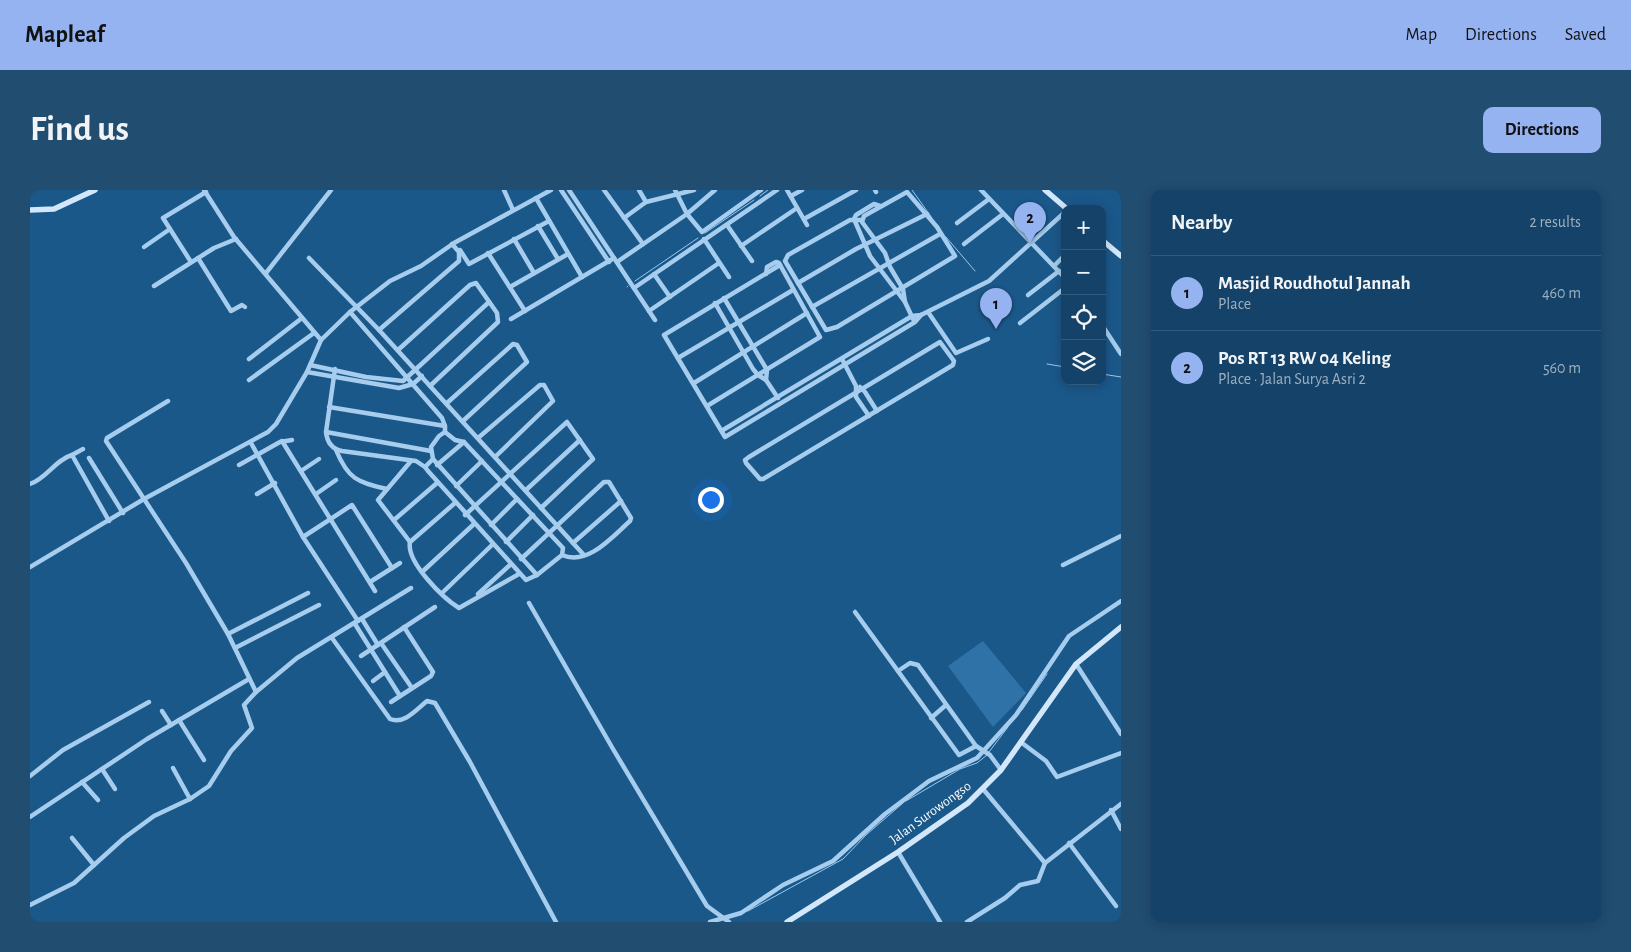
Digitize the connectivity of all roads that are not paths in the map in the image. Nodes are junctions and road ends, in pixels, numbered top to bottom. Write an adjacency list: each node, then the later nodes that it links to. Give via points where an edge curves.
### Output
1 (95, 190): 28 (street, via 54,209)
2 (331, 190): 73 (street)
3 (504, 190): 29 (street)
4 (551, 190): 22 (street)
5 (561, 190): 67 (street)
6 (569, 190): 64 (street)
7 (604, 190): 34 (street)
8 (639, 190): 24 (street)
9 (694, 190): 19 (street)
10 (715, 190): 30 (street)
11 (761, 190): 20 (street)
12 (777, 190): 40 (street)
13 (787, 190): 21 (street)
14 (802, 190): 21 (street)
15 (856, 190): 35 (street)
16 (981, 190): 23 (street)
17 (1045, 190): 25 (street)
18 (205, 191): 43 (street, via 163,218); 45 (street)
19 (675, 192): 24 (street); 30 (street)
20 (753, 192): 30 (street, via 702,232)
21 (791, 196): 27 (street)
22 (536, 198): 29 (street); 37 (street)
23 (989, 199): 32 (street); 39 (street)
24 (646, 202): 34 (street)
25 (1061, 205)
26 (880, 206): 31 (street, via 907,192); 36 (street, via 874,204); 38 (street)
27 (797, 208): 35 (street); 55 (street)
28 (30, 210)
29 (513, 210): 49 (street)
30 (687, 214): 52 (street)
31 (926, 214): 44 (street); 48 (street)
32 (1003, 214): 50 (street); 53 (street)
33 (1061, 215): 50 (street)
34 (624, 218): 52 (street)
35 (804, 219): 41 (street)
36 (854, 219): 38 (street); 54 (street); 79 (street, via 786,258)
37 (549, 220): 42 (street); 58 (street)
38 (862, 220): 48 (street)
39 (957, 223)
40 (727, 225): 47 (street); 55 (street)
41 (807, 225)
42 (538, 226): 46 (street); 62 (street)
43 (170, 229): 56 (street); 66 (street)
44 (940, 234): 69 (street); 83 (street, via 954,258)
45 (236, 239): 60 (street); 73 (street)
46 (514, 239): 57 (street); 74 (street)
47 (704, 239): 68 (street); 76 (street)
48 (877, 240): 54 (street); 69 (street)
49 (454, 243): 57 (street, via 469,264); 94 (street, via 421,266 390,281); 110 (street, via 459,261)
50 (1032, 243): 70 (street); 99 (street, via 989,280)
51 (1106, 243): 59 (street)
52 (643, 244): 64 (street)
53 (964, 244)
54 (865, 245): 71 (street); 79 (street)
55 (741, 246): 65 (street)
56 (144, 247)
57 (488, 252): 81 (street)
58 (568, 254): 62 (street); 77 (street)
59 (1121, 256)
60 (198, 258): 66 (street); 93 (street, via 231,311 242,305)
61 (309, 258): 94 (street)
62 (558, 259): 74 (street)
63 (1061, 259): 70 (street)
64 (616, 260): 67 (street); 82 (street)
65 (752, 261)
66 (191, 262): 80 (street)
67 (609, 262): 77 (street)
68 (719, 264): 78 (street); 88 (street)
69 (889, 264): 71 (street); 83 (street)
70 (1054, 266): 72 (street)
71 (879, 268): 86 (street); 95 (street)
72 (1059, 271): 75 (street); 87 (street)
73 (266, 273): 103 (street)
74 (534, 273): 81 (street)
75 (1061, 273)
76 (654, 274): 82 (street); 88 (street)
77 (582, 277): 96 (street)
78 (729, 277)
79 (798, 283): 95 (street)
80 (154, 286)
81 (510, 287): 96 (street)
82 (634, 288): 97 (street)
83 (903, 289): 86 (street); 91 (street)
84 (793, 290): 89 (street, via 777,261 765,269 766,274); 100 (street); 106 (street)
85 (1061, 291): 108 (street)
86 (897, 292): 91 (street); 95 (street, via 828,330 824,329)
87 (1028, 295)
88 (670, 297): 97 (street)
89 (724, 298): 92 (street); 106 (street)
90 (489, 302): 116 (street, via 473,283); 125 (street); 136 (street, via 499,317 497,325)
91 (905, 302): 102 (street)
92 (715, 303): 109 (street); 119 (street, via 664,335)
93 (245, 307)
94 (357, 307): 98 (street); 110 (street)
95 (812, 307)
96 (525, 311): 104 (street)
97 (649, 311): 105 (street)
98 (350, 312): 114 (street); 131 (street)
99 (928, 312): 101 (street); 113 (street, via 956,353)
100 (807, 313): 115 (street); 126 (street, via 820,337)
101 (921, 315): 102 (street); 107 (street)
102 (912, 316): 107 (street); 121 (street)
103 (302, 318): 112 (street); 120 (street)
104 (511, 319)
105 (655, 320)
106 (739, 322): 109 (street); 115 (street)
107 (915, 322): 123 (street)
108 (1020, 323)
109 (729, 328): 117 (street); 119 (street)
110 (379, 330): 116 (street)
111 (1106, 331): 118 (street)
112 (314, 333): 114 (street); 132 (street)
113 (988, 339)
114 (321, 340): 122 (street)
115 (753, 346): 117 (street); 126 (street)
116 (398, 350): 125 (street)
117 (743, 352): 128 (street); 134 (street)
118 (1121, 354)
119 (678, 358): 134 (street)
120 (249, 359)
121 (842, 359): 123 (street); 140 (street)
122 (310, 365): 124 (street); 127 (street)
123 (846, 366): 137 (street); 143 (street)
124 (335, 370): 130 (street); 131 (street, via 386,380 403,381)
125 (416, 370): 129 (street); 131 (street)
126 (767, 370): 128 (street); 133 (street)
127 (307, 372): 130 (street); 158 (street, via 272,429)
128 (758, 375): 133 (street); 144 (street)
129 (422, 376): 135 (street); 136 (street)
130 (333, 377): 135 (street, via 399,388); 145 (street)
131 (408, 378): 135 (street)
132 (249, 380)
133 (766, 380): 140 (street)
134 (694, 383): 144 (street)
135 (413, 384): 149 (street)
136 (430, 386): 142 (street)
137 (856, 386): 138 (street); 139 (street)
138 (862, 388): 139 (street); 146 (street); 146 (street, via 940,342 954,361 953,365)
139 (855, 393): 147 (street); 147 (street, via 749,457 746,463 763,479)
140 (777, 397): 143 (street); 150 (street)
141 (168, 401): 185 (street, via 106,440)
142 (446, 404): 148 (street); 148 (street, via 512,344 517,344 527,362)
143 (781, 404): 150 (street, via 728,436 724,436)
144 (708, 406): 150 (street)
145 (329, 407): 149 (street); 151 (street)
146 (877, 411): 147 (street)
147 (869, 416)
148 (463, 421): 153 (street)
149 (445, 426): 152 (street)
150 (723, 430)
151 (326, 432): 160 (street, via 327,439); 161 (street)
152 (446, 432): 157 (street, via 455,440); 161 (street, via 435,441)
153 (478, 438): 164 (street); 164 (street, via 540,385 544,385 553,401)
154 (292, 440): 156 (street)
155 (580, 440): 174 (street, via 566,422); 182 (street); 190 (street, via 592,461)
156 (282, 441): 163 (street); 173 (street)
157 (464, 442): 169 (street); 171 (street)
158 (251, 443): 163 (street); 185 (street)
159 (83, 449): 162 (street)
160 (336, 450): 168 (street); 181 (street, via 346,471 356,480)
161 (431, 452): 167 (street)
162 (72, 455): 179 (street, via 62,458); 196 (street)
163 (259, 455): 170 (street); 177 (street)
164 (495, 457): 174 (street)
165 (89, 458): 191 (street)
166 (319, 459): 173 (street)
167 (433, 459): 171 (street); 172 (street)
168 (411, 461): 172 (street); 181 (street)
169 (482, 461): 176 (street); 180 (street)
170 (239, 465)
171 (437, 465): 180 (street)
172 (425, 467): 178 (street)
173 (301, 471): 184 (street)
174 (510, 472): 176 (street); 182 (street)
175 (336, 480): 184 (street)
176 (501, 481): 186 (street); 189 (street)
177 (275, 483): 183 (street); 202 (street)
178 (437, 483): 188 (street); 195 (street)
179 (30, 484)
180 (456, 486): 189 (street)
181 (387, 489): 195 (street, via 378,500)
182 (526, 490): 190 (street)
183 (257, 494)
184 (316, 494): 194 (street)
185 (144, 499): 191 (street); 232 (street)
186 (517, 499): 193 (street); 198 (street)
187 (620, 501): 199 (street, via 606,481); 205 (street); 207 (street, via 630,521 595,551)
188 (455, 503): 192 (street); 203 (street)
189 (475, 506): 192 (street); 198 (street)
190 (541, 508): 199 (street)
191 (122, 513): 196 (street)
192 (465, 515): 197 (street)
193 (533, 516): 200 (street); 204 (street)
194 (330, 519): 202 (street); 214 (street, via 353,505); 218 (street)
195 (394, 520): 203 (street)
196 (109, 521): 213 (street)
197 (474, 524): 206 (street); 215 (street)
198 (491, 525): 204 (street)
199 (557, 525): 200 (street); 205 (street)
200 (549, 533): 208 (street, via 563,548); 209 (street)
201 (1121, 536): 212 (street)
202 (304, 537): 229 (street)
203 (410, 542): 215 (street, via 410,554)
204 (506, 542): 209 (street)
205 (573, 543): 207 (street)
206 (492, 544): 211 (street); 222 (street)
207 (583, 554): 208 (street, via 572,558)
208 (562, 555): 217 (street)
209 (522, 559): 217 (street)
210 (400, 563): 214 (street)
211 (510, 565): 216 (street); 223 (street)
212 (1063, 565)
213 (30, 567)
214 (392, 568): 218 (street)
215 (422, 572): 222 (street)
216 (519, 574): 217 (street, via 527,581); 223 (street)
217 (537, 576)
218 (370, 582): 220 (street)
219 (411, 588): 229 (street)
220 (375, 591)
221 (308, 593): 232 (street)
222 (442, 593): 223 (street, via 459,608)
223 (472, 599)
224 (1121, 601): 256 (street, via 1071,633 1054,654 1024,704)
225 (529, 603): 279 (street, via 707,906)
226 (319, 604): 235 (street)
227 (435, 607): 231 (street)
228 (855, 612): 239 (street)
229 (359, 621): 233 (street); 234 (street); 236 (street)
230 (1121, 627): 238 (street, Jalan Surowongso)
231 (404, 628): 234 (street); 243 (street, via 433,670 431,676)
232 (228, 634): 235 (street)
233 (332, 638): 244 (street, via 297,658); 280 (street, via 390,719 404,718 429,700 435,703)
234 (380, 644): 236 (street); 243 (street)
235 (235, 648): 241 (street)
236 (371, 649): 237 (street); 240 (street)
237 (361, 656)
238 (1076, 664): 253 (street); 254 (street, Jalan Surowongso)
239 (898, 671): 248 (street, via 910,663 918,665); 250 (street)
240 (385, 672): 242 (street); 245 (street)
241 (249, 679): 244 (street); 251 (street)
242 (373, 681)
243 (412, 688): 245 (street)
244 (256, 692): 266 (street, via 244,705 252,728 228,756 209,786)
245 (400, 696): 247 (street)
246 (149, 702): 262 (street, via 63,750)
247 (390, 702)
248 (946, 705): 250 (street); 255 (street)
249 (162, 711): 252 (street)
250 (932, 718): 255 (street, via 959,755)
251 (179, 720): 252 (street); 258 (street)
252 (171, 724): 259 (street)
253 (1121, 734)
254 (1022, 743): 257 (street, via 1046,761 1057,777); 261 (street, Jalan Surowongso)
255 (976, 746): 256 (street)
256 (986, 753): 261 (street); 279 (street, via 929,781 885,814 833,861 783,885)
257 (1121, 753)
258 (204, 760)
259 (102, 768): 263 (street); 264 (street)
260 (173, 768): 266 (street)
261 (1001, 770): 265 (street, Jalan Surowongso)
262 (30, 776)
263 (82, 782): 267 (street); 270 (street)
264 (116, 789)
265 (983, 789): 274 (street, Jalan Surowongso); 275 (street)
266 (190, 799): 276 (street, via 154,816)
267 (98, 800)
268 (1121, 804): 269 (street)
269 (1111, 810): 271 (street); 273 (street)
270 (30, 817)
271 (1121, 829)
272 (72, 838): 276 (street)
273 (1069, 843): 275 (street); 278 (street)
274 (898, 852): 282 (street, Jalan Surowongso); 283 (street)
275 (1045, 863): 284 (street, via 1038,881 1020,885)
276 (94, 865): 277 (street, via 65,889)
277 (30, 905)
278 (1116, 906)
279 (727, 920): 281 (street)
280 (556, 922)
281 (710, 922)
282 (787, 922)
283 (940, 922)
284 (968, 922)

